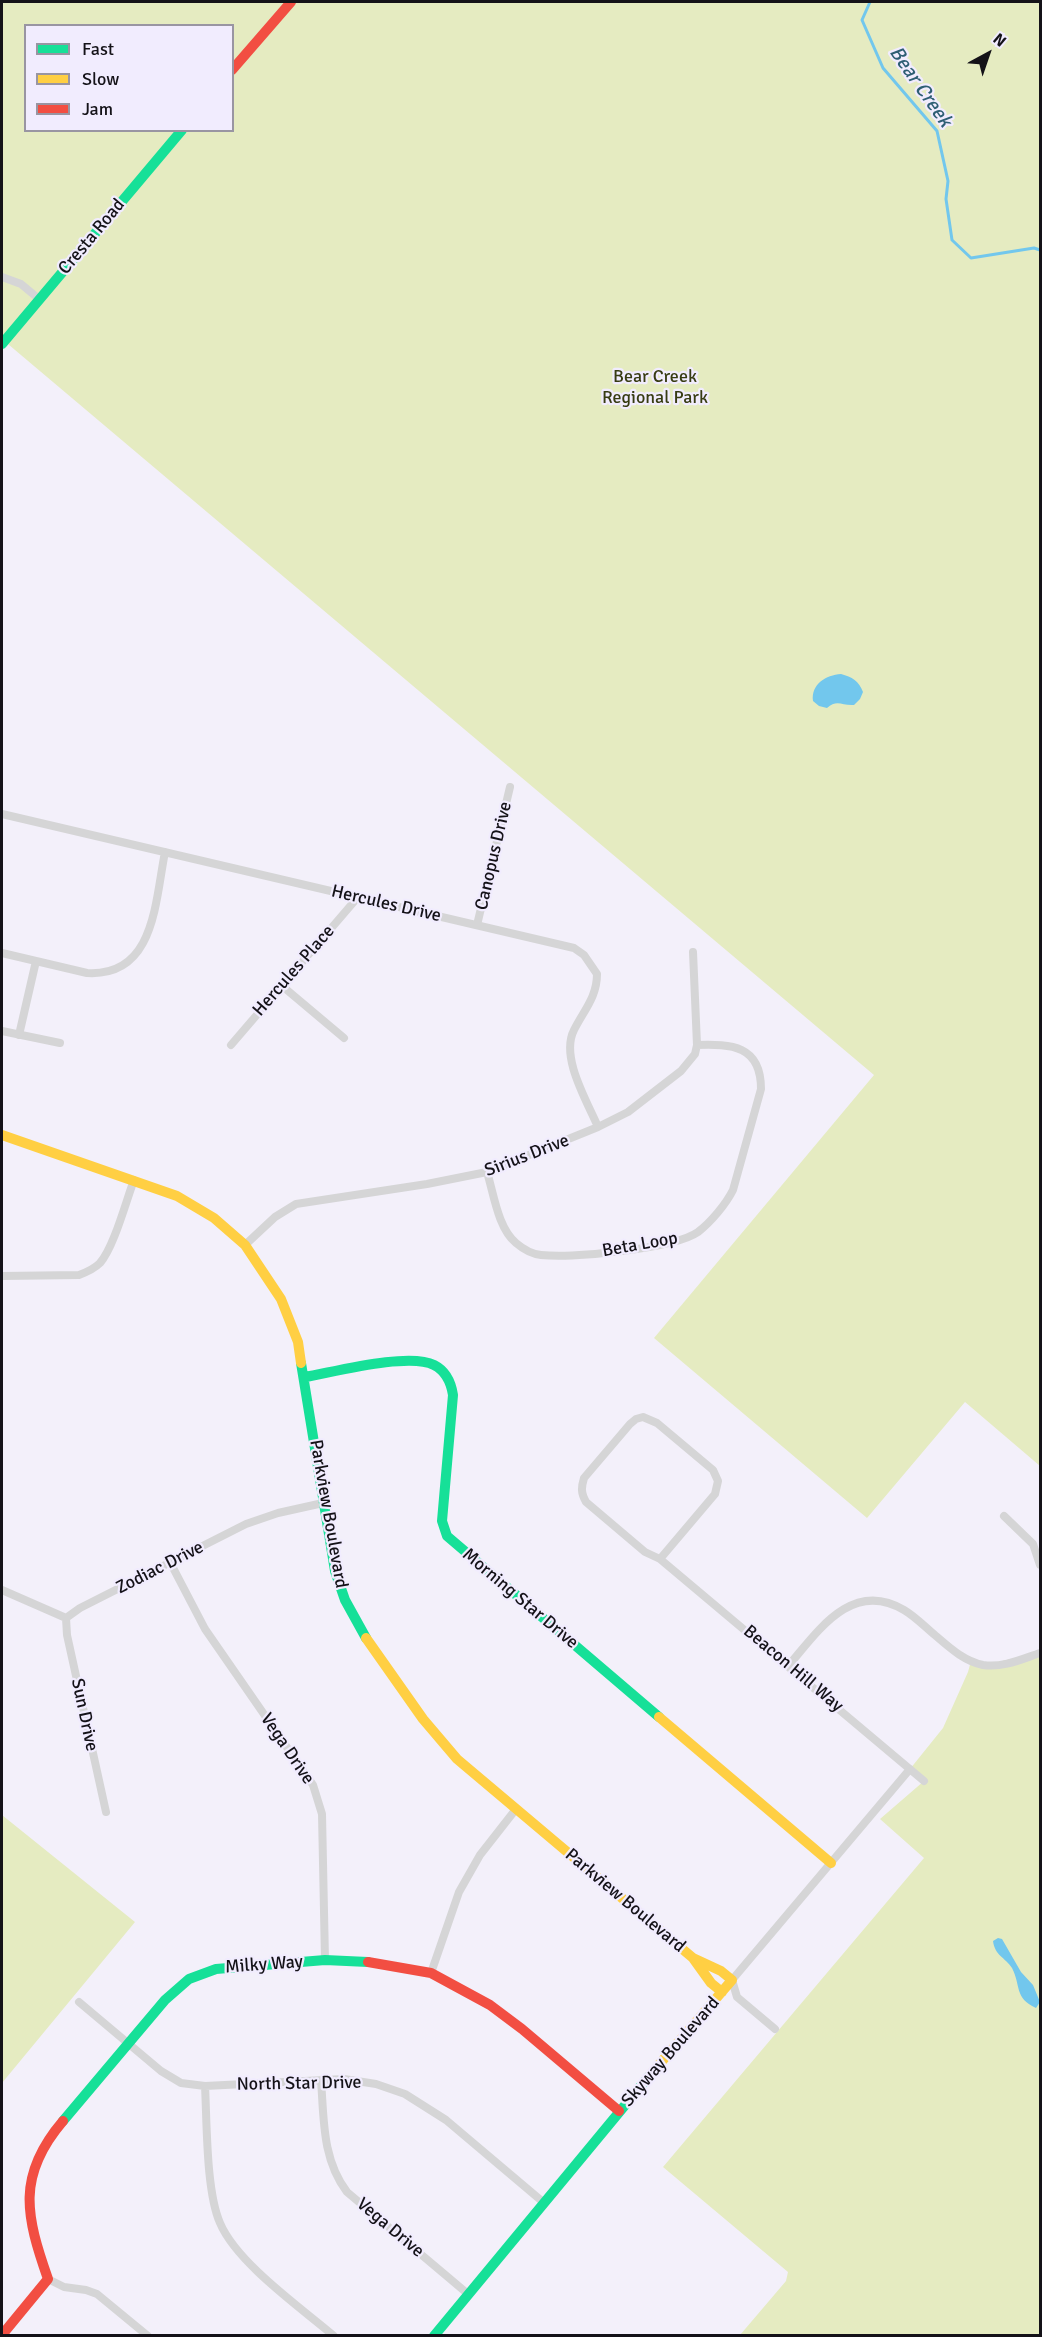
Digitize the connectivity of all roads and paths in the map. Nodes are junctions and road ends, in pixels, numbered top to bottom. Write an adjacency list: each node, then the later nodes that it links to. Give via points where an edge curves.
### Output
1 (291, 2): 2 (street)
2 (234, 68)
3 (180, 132): 5 (street, Cresta Road)
4 (2, 277): 5 (street, via 21,284)
5 (39, 299): 6 (street, Cresta Road)
6 (2, 344)
7 (510, 787): 11 (street, Canopus Drive)
8 (2, 814): 9 (street, Hercules Drive)
9 (165, 852): 10 (street, Hercules Drive); 14 (street, via 149,929 135,957 114,971 99,974)
10 (358, 897): 11 (street, Hercules Drive); 15 (street, Hercules Place)
11 (477, 925): 22 (street, Hercules Drive, via 574,948 591,963 597,985 573,1031 570,1052)
12 (693, 952): 21 (street)
13 (2, 953): 14 (street)
14 (36, 961): 17 (street)
15 (281, 985): 18 (street); 20 (street, Hercules Place)
16 (2, 1031): 17 (street)
17 (20, 1035): 19 (street)
18 (344, 1038)
19 (60, 1043)
20 (231, 1045)
21 (697, 1045): 22 (street, Sirius Drive, via 695,1054 681,1071 628,1112); 24 (street, Beta Loop, via 737,1047 757,1066 761,1077 733,1190 697,1232 686,1238 620,1251 540,1255 514,1242 504,1227)
22 (598, 1127): 24 (street, Sirius Drive)
23 (2, 1135): 25 (street, Parkview Boulevard)
24 (487, 1172): 26 (street, Sirius Drive, via 296,1204 275,1217)
25 (134, 1180): 26 (street, Parkview Boulevard, via 198,1207); 27 (street, via 111,1244 99,1264 79,1275)
26 (245, 1245): 28 (street, Parkview Boulevard, via 291,1319)
27 (2, 1276)
28 (305, 1377): 29 (street, Parkview Boulevard); 42 (street, Morning Star Drive, via 412,1360 440,1368 452,1384 453,1395 442,1521 447,1536)
29 (323, 1503): 32 (street, Zodiac Drive, via 261,1518); 40 (street, Parkview Boulevard, via 340,1591 360,1629 441,1743)
30 (1004, 1516): 33 (street, via 1033,1544)
31 (660, 1559): 31 (street, Beacon Hill Way, via 645,1552 582,1495 584,1478 630,1424 643,1417 657,1423 712,1470 718,1481 715,1494); 37 (street, Beacon Hill Way)
32 (170, 1562): 35 (street, Zodiac Drive); 44 (street, Vega Drive, via 205,1629 319,1799)
33 (1041, 1565)
34 (2, 1590): 35 (street)
35 (66, 1618): 41 (street, Sun Drive)
36 (1041, 1653): 37 (street, via 997,1665 971,1661 905,1610 867,1602 854,1604 830,1618)
37 (789, 1665): 38 (street, Beacon Hill Way)
38 (910, 1769): 39 (street, Beacon Hill Way); 42 (street, Skyway Boulevard)
39 (924, 1781)
40 (516, 1809): 43 (street, Parkview Boulevard); 45 (street, via 480,1854 459,1892)
41 (105, 1812)
42 (831, 1863): 46 (street, Skyway Boulevard)
43 (693, 1958): 46 (street, Parkview Boulevard); 47 (street, Parkview Boulevard)
44 (325, 1960): 45 (street, Milky Way, via 372,1962); 50 (street, Milky Way, via 230,1966 202,1973 165,2000)
45 (431, 1973): 53 (street, Milky Way, via 490,2005)
46 (732, 1980): 47 (street, Skyway Boulevard); 49 (street, Parkview Boulevard, via 737,1998)
47 (722, 1992): 53 (street, Skyway Boulevard)
48 (79, 2002): 50 (street, North Star Drive)
49 (775, 2029)
50 (128, 2044): 52 (street, North Star Drive, via 172,2079); 55 (street, Milky Way, via 56,2129 34,2169 30,2220)
51 (321, 2080): 52 (street, North Star Drive); 54 (street, North Star Drive, via 376,2084 418,2101 447,2120); 56 (street, Vega Drive, via 327,2153 338,2180 347,2192)
52 (205, 2086): 59 (street, via 211,2182 220,2223 249,2264)
53 (620, 2111): 54 (street, Skyway Boulevard)
54 (543, 2202): 56 (street, Skyway Boulevard)
55 (48, 2279): 57 (street); 58 (street, via 97,2294)
56 (468, 2294): 60 (street, Skyway Boulevard)
57 (2, 2335)
58 (148, 2336)
59 (334, 2336)
60 (434, 2336)

